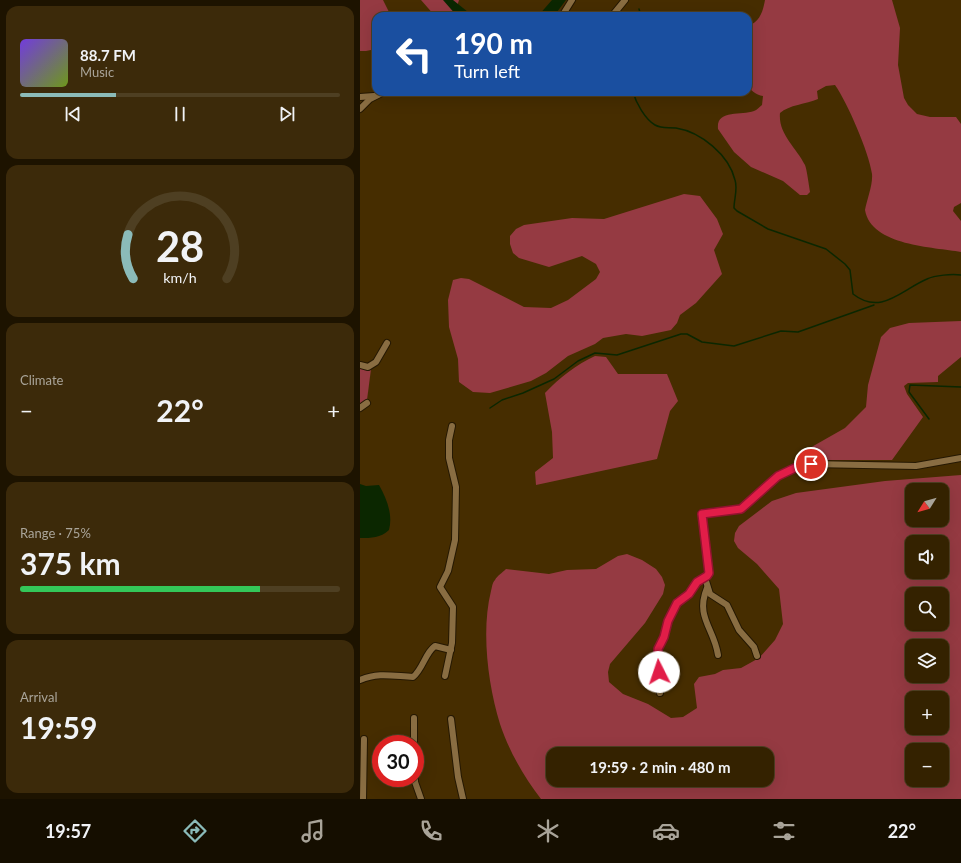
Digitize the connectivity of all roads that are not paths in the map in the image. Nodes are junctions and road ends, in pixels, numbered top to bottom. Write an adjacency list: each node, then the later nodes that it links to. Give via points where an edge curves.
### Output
1 (572, 0): 3 (street)
2 (625, 0): 4 (street)
3 (564, 12)
4 (615, 12)
5 (360, 96): 6 (street)
6 (374, 96): 7 (street)
7 (360, 109)
8 (387, 343): 9 (street, via 376,362 368,367)
9 (360, 365)
10 (367, 403): 11 (street)
11 (360, 408)
12 (452, 426): 16 (street, via 449,458 456,487 455,540 448,571 440,588 453,607)
13 (961, 458): 14 (street, via 916,466 811,464 788,470 769,483 741,509 702,514 709,573)
14 (705, 578): 15 (street); 21 (street, via 697,582 689,594 678,601 659,644)
15 (707, 588): 17 (street, via 704,595 704,617 716,641); 18 (street, via 710,594 727,605 739,630 754,647)
16 (450, 650): 19 (street); 20 (street, via 435,646 431,648 413,677 384,674)
17 (718, 655)
18 (757, 656)
19 (445, 676)
20 (360, 680)
21 (660, 693)
22 (414, 718): 24 (street)
23 (451, 719): 29 (street)
24 (414, 735)
25 (364, 739): 27 (street)
26 (417, 787): 28 (street)
27 (363, 799)
28 (421, 799)
29 (463, 799)

